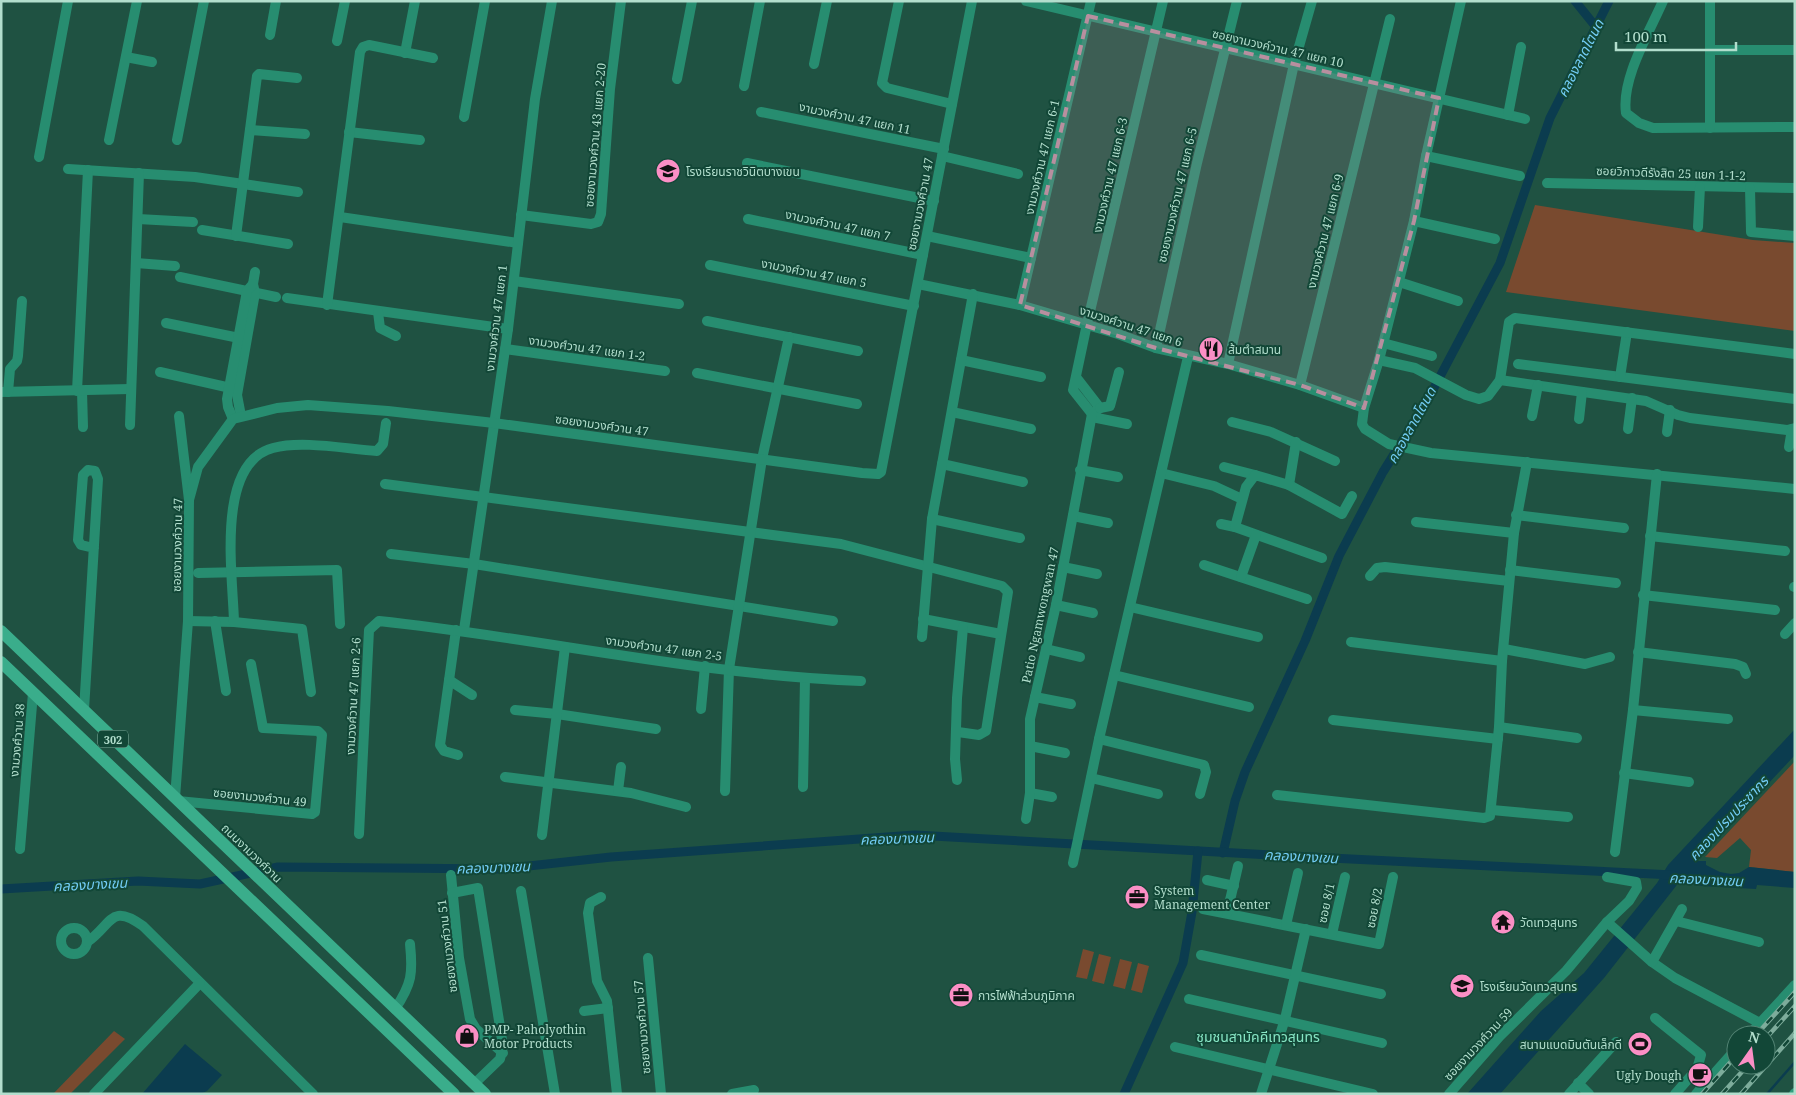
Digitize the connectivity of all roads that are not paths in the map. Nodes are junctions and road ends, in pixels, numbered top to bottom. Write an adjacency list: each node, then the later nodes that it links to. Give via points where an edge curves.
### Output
1 (68, 1): 58 (street)
2 (137, 1): 33 (street)
3 (204, 1): 54 (street)
4 (276, 1): 26 (street)
5 (345, 1): 27 (street)
6 (415, 1): 32 (street)
7 (485, 1): 46 (street)
8 (552, 1): 72 (street, งามวงศ์วาน 47 แยก 1)
9 (621, 1): 72 (street, ซอยงามวงศ์วาน 43 แยก 2-20, via 598,222 590,224)
10 (692, 1): 39 (street)
11 (760, 1): 41 (street)
12 (827, 1): 36 (street)
13 (898, 1): 43 (street, via 882,83 887,88)
14 (972, 1): 43 (street, ซอยงามวงศ์วาน 47)
15 (1026, 1): 23 (street, ซอยงามวงค์วาน 47 แยก 10)
16 (1091, 1): 23 (street, งามวงศ์วาน 47 แยก 6-1)
17 (1163, 1): 25 (street, งามวงศ์วาน 47 แยก 6-3)
18 (1237, 1): 29 (street, ซอยงามวงศ์วาน 47 แยก 6-5)
19 (1312, 1): 37 (street)
20 (1461, 1): 42 (street)
21 (1663, 1): 49 (street, via 1626,82 1626,112 1639,123 1653,128)
22 (1710, 1): 30 (street)
23 (1088, 16): 25 (street, ซอยงามวงค์วาน 47 แยก 10); 87 (street, งามวงศ์วาน 47 แยก 6-1)
24 (1390, 19): 40 (street, งามวงศ์วาน 47 แยก 6-9)
25 (1157, 32): 29 (street, ซอยงามวงค์วาน 47 แยก 10); 107 (street, งามวงศ์วาน 47 แยก 6-3)
26 (270, 35)
27 (337, 41)
28 (1521, 47): 45 (street)
29 (1224, 48): 37 (street, ซอยงามวงค์วาน 47 แยก 10); 114 (street, ซอยงามวงศ์วาน 47 แยก 6-5)
30 (1710, 50): 31 (street); 49 (street)
31 (1795, 50)
32 (405, 53): 34 (street); 51 (street, via 369,45 361,49)
33 (126, 56): 35 (street); 53 (street)
34 (433, 58)
35 (152, 62)
36 (814, 64)
37 (1294, 64): 40 (street, ซอยงามวงค์วาน 47 แยก 10); 122 (street)
38 (297, 78): 50 (street, via 257,75)
39 (677, 79)
40 (1374, 83): 42 (street, ซอยงามวงค์วาน 47 แยก 10); 131 (street, งามวงศ์วาน 47 แยก 6-9)
41 (744, 86)
42 (1439, 98): 45 (street, ซอยงามวงค์วาน 47 แยก 10); 57 (street)
43 (952, 104): 56 (street, ซอยงามวงศ์วาน 47)
44 (761, 112): 56 (street, งามวงศ์วาน 47 แยก 11)
45 (1508, 115): 47 (street, ซอยงามวงค์วาน 47 แยก 10)
46 (464, 117)
47 (1525, 119)
48 (1795, 127): 49 (street)
49 (1710, 128)
50 (250, 130): 52 (street); 66 (street)
51 (349, 132): 55 (street); 73 (street)
52 (305, 134)
53 (108, 140)
54 (177, 140)
55 (420, 140)
56 (943, 153): 63 (street, งามวงศ์วาน 47 แยก 11); 71 (street, ซอยงามวงศ์วาน 47)
57 (1426, 156): 64 (street); 76 (street)
58 (39, 157)
59 (747, 163): 71 (street)
60 (68, 168): 61 (street)
61 (88, 170): 62 (street); 136 (street)
62 (139, 173): 66 (street); 74 (street)
63 (1018, 174)
64 (1520, 176)
65 (1547, 182): 67 (street, ซอยวิภาวดีรังสิต 25 แยก 1-1-2)
66 (243, 183): 70 (street); 80 (street)
67 (1700, 187): 68 (street, ซอยวิภาวดีรังสิต 25 แยก 1-1-2); 78 (street)
68 (1750, 188): 69 (street, ซอยวิภาวดีรังสิต 25 แยก 1-1-2); 82 (street, via 1751,232)
69 (1795, 188)
70 (298, 192)
71 (934, 201): 81 (street, ซอยงามวงศ์วาน 47)
72 (520, 215): 84 (street, งามวงศ์วาน 47 แยก 1)
73 (340, 217): 84 (street); 101 (street)
74 (138, 219): 77 (street); 88 (street)
75 (748, 219): 86 (street, งามวงศ์วาน 47 แยก 7)
76 (1414, 221): 83 (street); 94 (street)
77 (193, 222)
78 (1698, 227)
79 (202, 230): 80 (street)
80 (236, 236): 85 (street)
81 (927, 236): 86 (street, ซอยงามวงศ์วาน 47); 87 (street)
82 (1795, 236)
83 (1495, 239)
84 (518, 243): 93 (street, งามวงศ์วาน 47 แยก 1)
85 (288, 244)
86 (924, 255): 95 (street, ซอยงามวงศ์วาน 47)
87 (1031, 258): 102 (street, งามวงศ์วาน 47 แยก 6-1)
88 (136, 263): 90 (street); 133 (street)
89 (710, 265): 103 (street, งามวงศ์วาน 47 แยก 5)
90 (175, 266)
91 (255, 272): 96 (street)
92 (180, 277): 96 (street)
93 (514, 280): 100 (street); 108 (street, งามวงศ์วาน 47 แยก 1)
94 (1399, 282): 99 (street); 113 (street)
95 (918, 284): 97 (street, งามวงศ์วาน 47 แยก 6); 103 (street, ซอยงามวงศ์วาน 47)
96 (252, 289): 101 (street); 112 (street)
97 (973, 294): 102 (street, งามวงศ์วาน 47 แยก 6); 120 (street)
98 (22, 301): 137 (street, via 17,361 10,369)
99 (1458, 301)
100 (679, 304)
101 (327, 305): 104 (street)
102 (1020, 305): 107 (street, งามวงศ์วาน 47 แยก 6)
103 (914, 306): 162 (street, ซอยงามวงศ์วาน 47, via 881,472 862,473)
104 (378, 312): 108 (street); 110 (street, via 380,328)
105 (708, 322): 111 (street)
106 (166, 323): 112 (street)
107 (1087, 324): 114 (street, งามวงศ์วาน 47 แยก 6); 145 (street, งามวงศ์วาน 47 แยก 6-3, via 1073,390)
108 (508, 328): 115 (street, งามวงศ์วาน 47 แยก 1)
109 (1626, 332): 117 (street); 129 (street); 130 (street, via 1515,318 1509,322)
110 (396, 336)
111 (789, 337): 116 (street); 135 (street)
112 (242, 339): 134 (street)
113 (1383, 343): 118 (street); 121 (street)
114 (1156, 348): 119 (street, งามวงศ์วาน 47 แยก 6)
115 (505, 349): 124 (street, งามวงศ์วาน 47 แยก 1-2); 151 (street, งามวงศ์วาน 47 แยก 1)
116 (858, 351)
117 (1795, 354)
118 (1432, 356)
119 (1188, 357): 122 (street, งามวงศ์วาน 47 แยก 6); 168 (street)
120 (961, 360): 128 (street); 144 (street)
121 (1379, 360): 130 (street, via 1415,368 1479,399 1488,396); 142 (street)
122 (1228, 364): 131 (street, งามวงศ์วาน 47 แยก 6)
123 (1518, 364): 129 (street)
124 (665, 371)
125 (160, 372): 134 (street)
126 (1119, 372): 145 (street, via 1113,401)
127 (697, 373): 135 (street)
128 (1042, 377)
129 (1620, 377): 140 (street)
130 (1500, 380): 132 (street)
131 (1300, 385): 142 (street, งามวงศ์วาน 47 แยก 6)
132 (1538, 385): 138 (street); 147 (street)
133 (130, 389): 136 (street); 154 (street)
134 (233, 389): 148 (street)
135 (779, 389): 141 (street); 162 (street)
136 (79, 391): 137 (street); 155 (street)
137 (3, 392)
138 (1582, 392): 139 (street); 149 (street)
139 (1632, 398): 143 (street); 158 (street)
140 (1795, 399)
141 (857, 404)
142 (1364, 408): 164 (street, via 1362,424 1365,429 1389,444 1431,453)
143 (1670, 410): 157 (street, via 1678,416 1690,418); 159 (street)
144 (952, 412): 156 (street); 165 (street)
145 (1095, 413): 153 (street); 167 (street, Patio Ngamwongwan 47)
146 (179, 416): 181 (street)
147 (1532, 416)
148 (237, 418): 151 (street, ซอยงามวงศ์วาน 47, via 277,408 308,406); 181 (street, ซอยงามวงศ์วาน 47, via 198,468)
149 (1578, 419)
150 (1232, 422): 160 (street)
151 (494, 423): 162 (street, ซอยงามวงศ์วาน 47); 179 (street, งามวงศ์วาน 47 แยก 1)
152 (386, 424): 204 (street, via 383,444 377,451 296,446 274,448 259,454 246,465 234,501)
153 (1127, 424)
154 (130, 425)
155 (83, 427)
156 (1031, 429)
157 (1793, 429): 161 (street)
158 (1628, 430)
159 (1667, 432)
160 (1296, 442): 163 (street); 174 (street)
161 (1789, 447)
162 (762, 459): 190 (street)
163 (1335, 461)
164 (1527, 462): 169 (street); 182 (street)
165 (942, 464): 172 (street); 184 (street)
166 (1224, 467): 170 (street)
167 (1080, 470): 171 (street); 183 (street, Patio Ngamwongwan 47)
168 (1160, 474): 175 (street); 213 (street)
169 (1657, 474): 177 (street); 193 (street)
170 (1255, 475): 174 (street); 176 (street)
171 (1118, 477)
172 (1023, 482)
173 (385, 484): 179 (street)
174 (1289, 485): 178 (street, via 1342,514)
175 (1214, 486): 176 (street); 180 (street)
176 (1246, 487): 180 (street)
177 (1795, 489)
178 (1352, 496)
179 (483, 497): 190 (street); 199 (street, งามวงศ์วาน 47 แยก 1)
180 (1242, 499): 188 (street)
181 (189, 500): 218 (street, ซอยงามวงศ์วาน 47)
182 (1516, 515): 189 (street); 191 (street)
183 (1073, 516): 186 (street); 202 (street, Patio Ngamwongwan 47)
184 (932, 519): 194 (street); 200 (street)
185 (1416, 522): 191 (street)
186 (1108, 523)
187 (1221, 524): 188 (street)
188 (1234, 528): 192 (street)
189 (1624, 528)
190 (751, 533): 200 (street, via 848,545); 214 (street)
191 (1514, 533): 206 (street)
192 (1256, 535): 198 (street); 208 (street)
193 (1650, 536): 196 (street); 210 (street)
194 (1020, 538)
195 (94, 548): 195 (street, via 98,478 95,471 88,470 83,475 78,540 81,545); 256 (street)
196 (1784, 552)
197 (391, 554): 199 (street)
198 (1322, 558)
199 (474, 564): 214 (street); 225 (street, งามวงศ์วาน 47 แยก 1)
200 (927, 565): 217 (street); 227 (street, via 1006,588)
201 (1204, 565): 208 (street)
202 (1063, 567): 205 (street); 212 (street, Patio Ngamwongwan 47)
203 (198, 573): 204 (street)
204 (233, 573): 221 (street); 223 (street, via 336,570)
205 (1098, 574)
206 (1510, 575): 207 (street, via 1385,567 1377,568); 209 (street); 234 (street)
207 (1370, 576)
208 (1241, 577): 211 (street)
209 (1616, 583)
210 (1643, 595): 215 (street); 235 (street)
211 (1307, 598)
212 (1056, 605): 216 (street); 233 (street, Patio Ngamwongwan 47)
213 (1130, 607): 230 (street); 244 (street)
214 (739, 608): 220 (street); 242 (street)
215 (1775, 610)
216 (1094, 613)
217 (923, 619): 224 (street); 229 (street)
218 (188, 621): 219 (street); 286 (street, ซอยงามวงศ์วาน 47)
219 (215, 621): 221 (street); 248 (street)
220 (833, 621)
221 (234, 622): 249 (street, via 302,629)
222 (1795, 623): 228 (street)
223 (340, 624)
224 (963, 627): 227 (street); 264 (street)
225 (460, 630): 232 (street, งามวงศ์วาน 47 แยก 2-5); 246 (street, งามวงศ์วาน 47 แยก 1); 291 (street, งามวงศ์วาน 47 แยก 2-6, via 378,621 369,630)
226 (1, 631): 256 (main road, ถนนงามวงศ์วาน / 302)
227 (1001, 634): 264 (street, via 986,731 979,735)
228 (1785, 634)
229 (922, 636)
230 (1258, 638)
231 (1351, 642): 238 (street)
232 (565, 647): 241 (street, งามวงศ์วาน 47 แยก 2-5); 259 (street)
233 (1046, 649): 236 (street); 252 (street, Patio Ngamwongwan 47)
234 (1504, 649): 237 (street, via 1585,664); 238 (street)
235 (1638, 652): 243 (street, via 1735,664); 258 (street)
236 (1080, 656)
237 (1610, 658)
238 (1502, 661): 262 (street)
239 (1, 662): 250 (main road, 302)
240 (251, 664): 286 (street, ซอยงามวงศ์วาน 49, via 263,728 318,731 322,735 315,812)
241 (705, 666): 242 (street, งามวงศ์วาน 47 แยก 2-5); 255 (street)
242 (729, 669): 245 (street, งามวงศ์วาน 47 แยก 2-5); 280 (street)
243 (1746, 674)
244 (1114, 675): 254 (street); 267 (street)
245 (805, 679): 247 (street, งามวงศ์วาน 47 แยก 2-5); 278 (street)
246 (449, 680): 251 (street); 270 (street, งามวงศ์วาน 47 แยก 1, via 440,745 444,751)
247 (861, 681)
248 (226, 690)
249 (311, 692)
250 (33, 693): 293 (street, งามวงศ์วาน 38); 345 (main road, 302)
251 (472, 695)
252 (1035, 697): 253 (street); 268 (street, Patio Ngamwongwan 47, via 1030,719)
253 (1071, 704)
254 (1249, 707)
255 (701, 709)
256 (84, 710): 286 (main road, ถนนงามวงศ์วาน / 302)
257 (515, 710): 259 (street)
258 (1633, 710): 260 (street); 272 (street)
259 (557, 714): 263 (street); 276 (street)
260 (1728, 719)
261 (1333, 720): 266 (street)
262 (1500, 727): 265 (street); 266 (street)
263 (656, 729)
264 (958, 732): 275 (street)
265 (1577, 738)
266 (1498, 739): 288 (street)
267 (1099, 740): 274 (street); 283 (street, via 1204,765 1206,772)
268 (1030, 746): 269 (street); 281 (street, Patio Ngamwongwan 47)
269 (1065, 753)
270 (458, 755)
271 (621, 767): 279 (street)
272 (1624, 773): 277 (street); 294 (street)
273 (506, 777): 276 (street)
274 (1091, 778): 282 (street); 295 (street)
275 (957, 780)
276 (548, 782): 279 (street); 292 (street)
277 (1689, 782)
278 (803, 787)
279 (618, 791): 287 (street)
280 (725, 791)
281 (1030, 793): 285 (street); 290 (street, Patio Ngamwongwan 47)
282 (1158, 794)
283 (1200, 794)
284 (1277, 795): 288 (street, via 1484,818 1490,816)
285 (1052, 797)
286 (176, 799): 329 (main road, ถนนงามวงศ์วาน / 302)
287 (686, 807)
288 (1492, 810): 289 (street)
289 (1568, 817)
290 (1026, 819)
291 (359, 834)
292 (542, 835)
293 (20, 849)
294 (1615, 852)
295 (1073, 863)
296 (1238, 866): 304 (street)
297 (1298, 873): 313 (street)
298 (451, 875): 307 (street)
299 (477, 877): 305 (street)
300 (1345, 877): 316 (street, ซอย 8/1)
301 (1393, 877): 316 (street, ซอย 8/2, via 1379,944)
302 (1608, 877): 314 (street, ซอยงามวงศ์วาน 59, via 1636,882 1637,888)
303 (1207, 880): 304 (street)
304 (1234, 886): 311 (street)
305 (478, 888): 307 (street, ซอยงามวงศ์วาน 51); 337 (street)
306 (521, 891): 347 (street)
307 (452, 893): 337 (street, ซอยงามวงศ์วาน 51, via 470,1019 476,1029)
308 (601, 897): 328 (street, via 590,903 588,913 597,981)
309 (1203, 909): 311 (street)
310 (1682, 909): 312 (street)
311 (1227, 913): 313 (street)
312 (1676, 921): 318 (street); 322 (street)
313 (1286, 926): 315 (street)
314 (1610, 926): 322 (street); 353 (street, ซอยงามวงศ์วาน 59, via 1500,1036)
315 (1306, 929): 316 (street); 323 (street)
316 (1332, 934)
317 (87, 942): 324 (street, via 114,916 130,916)
318 (1759, 942)
319 (410, 944): 329 (street, via 411,979)
320 (1202, 955): 323 (street)
321 (648, 958): 349 (street, ซอยงามวงศ์วาน 57)
322 (1652, 962): 333 (street, via 1675,978)
323 (1294, 975): 326 (street); 332 (street)
324 (200, 984): 343 (street); 344 (street)
325 (1795, 985): 333 (street)
326 (1381, 994)
327 (1189, 999): 332 (street)
328 (608, 1008): 330 (street); 348 (street)
329 (395, 1009): 341 (main road, ถนนงามวงศ์วาน / 302)
330 (584, 1011)
331 (1655, 1018): 356 (street, via 1701,1055 1698,1069)
332 (1285, 1020): 335 (street); 339 (street)
333 (1760, 1023)
334 (1616, 1042): 340 (street)
335 (1382, 1043)
336 (1175, 1047): 339 (street)
337 (503, 1053): 341 (street)
338 (1726, 1060): 357 (street)
339 (1270, 1068): 351 (street); 352 (street)
340 (1578, 1083): 354 (street); 355 (street)
341 (474, 1084): 346 (main road, ถนนงามวงศ์วาน / 302)
342 (754, 1090): 350 (street)
343 (94, 1094)
344 (313, 1094)
345 (454, 1094)
346 (485, 1094)
347 (555, 1094)
348 (617, 1094)
349 (660, 1094)
350 (732, 1094)
351 (1261, 1094)
352 (1373, 1094)
353 (1449, 1094)
354 (1569, 1094)
355 (1589, 1094)
356 (1675, 1094)
357 (1696, 1094)

